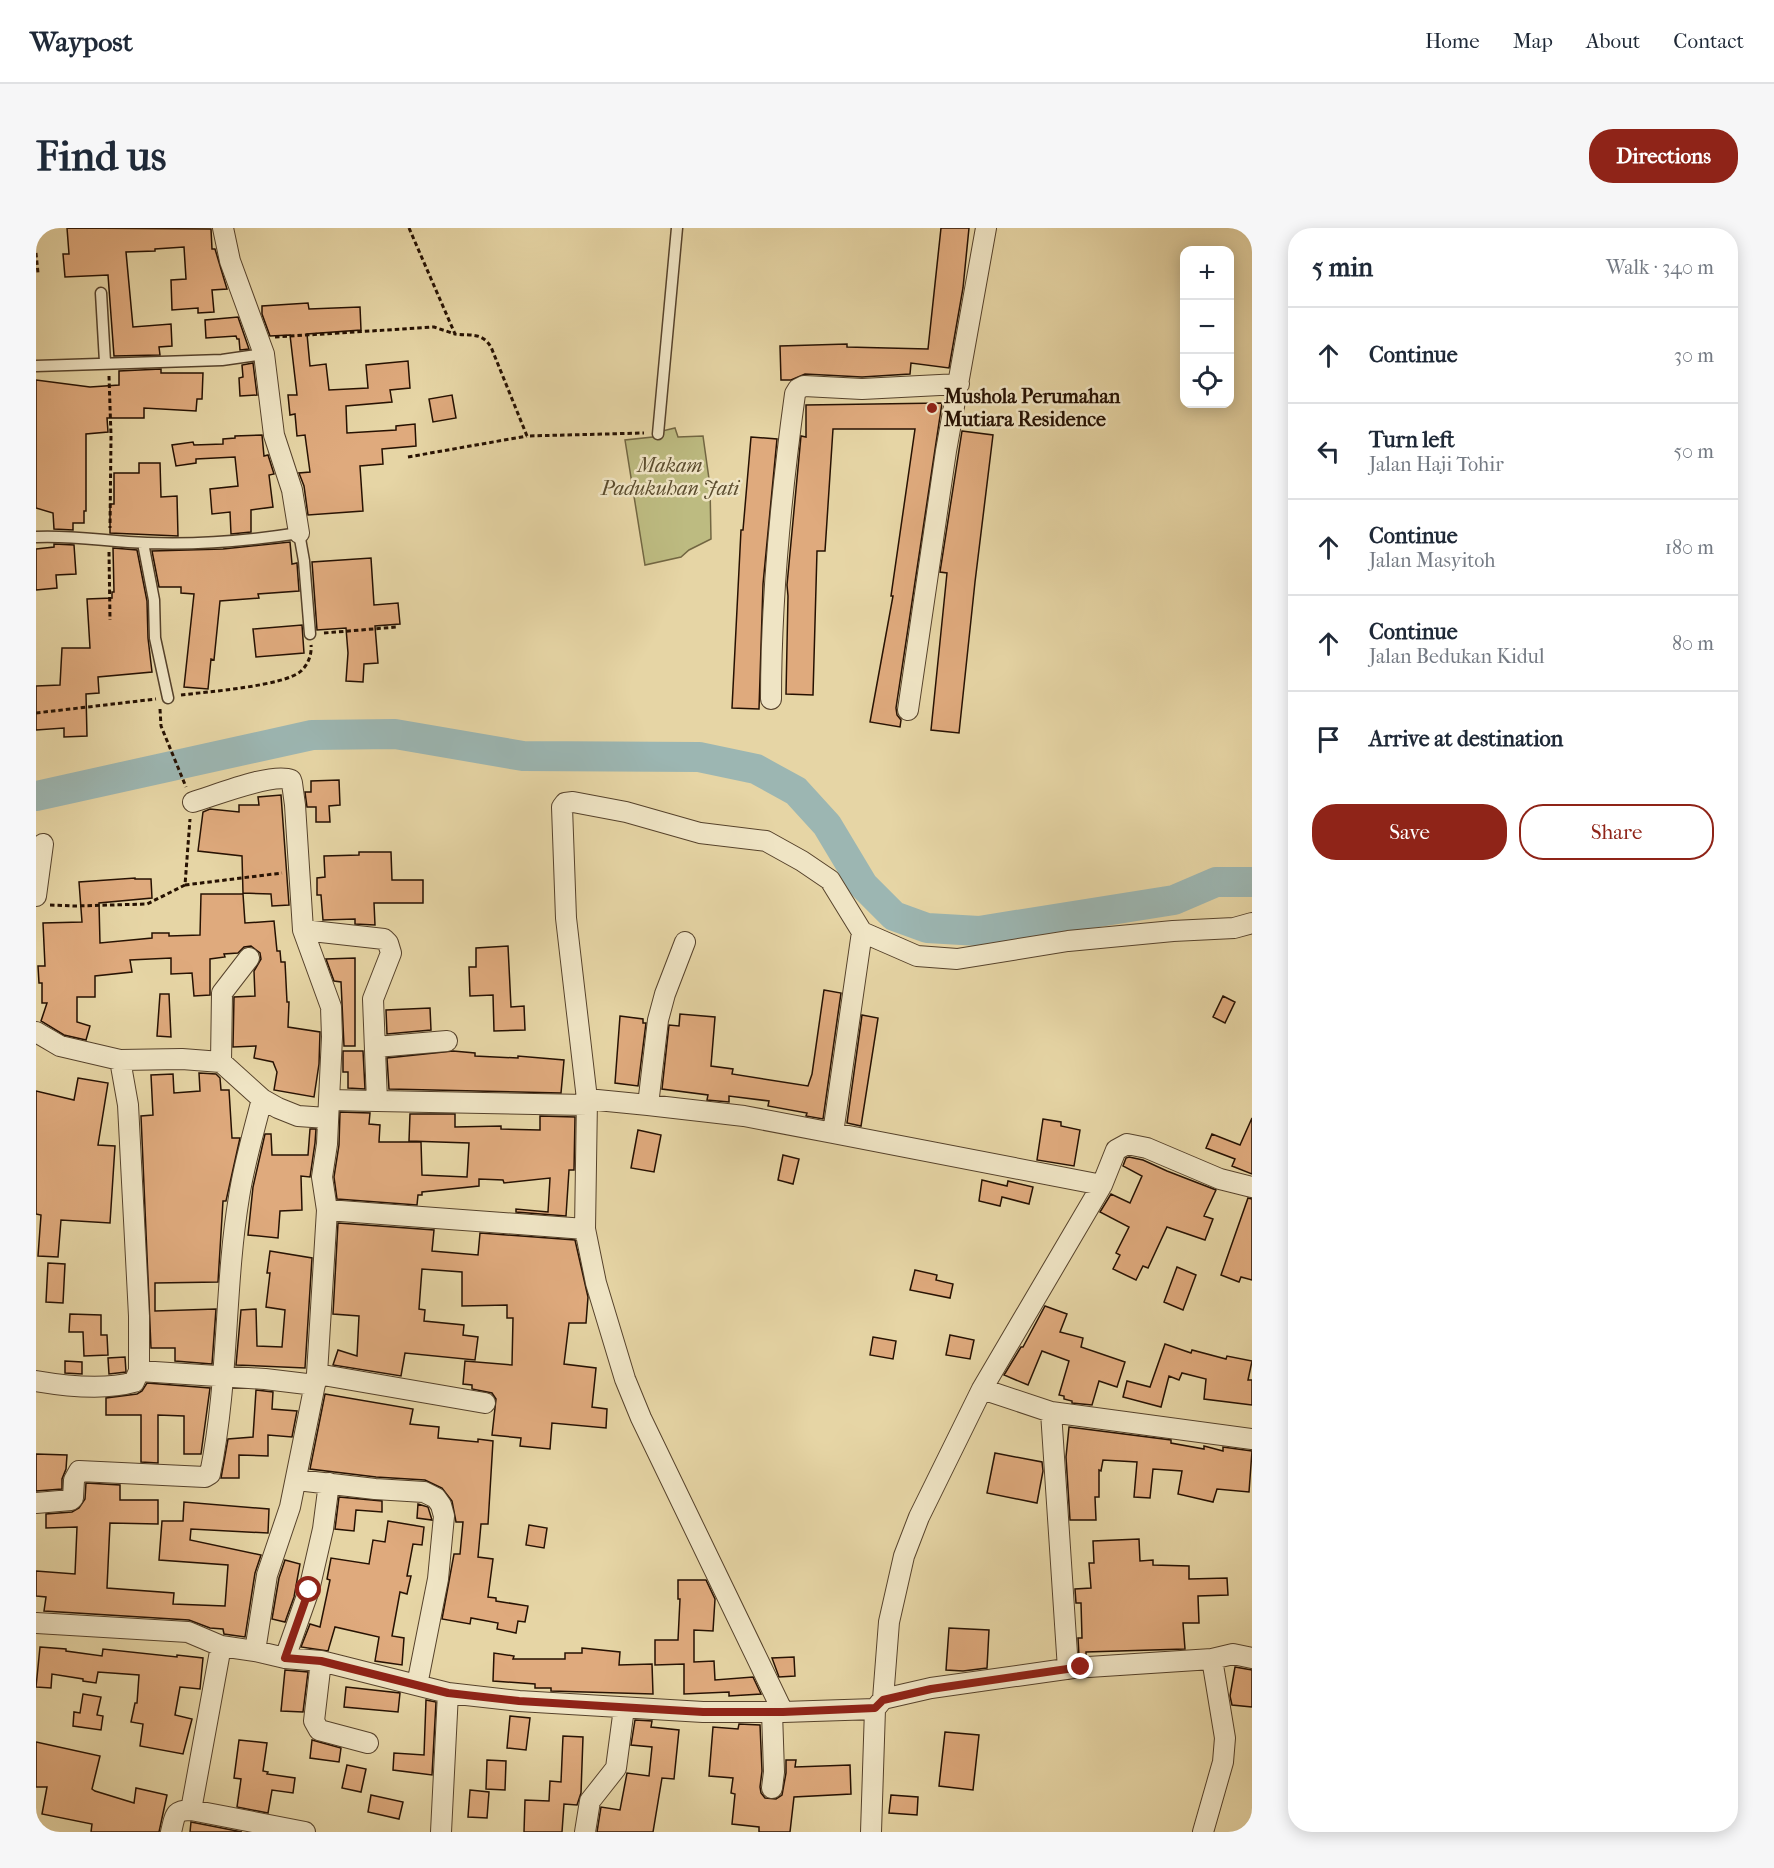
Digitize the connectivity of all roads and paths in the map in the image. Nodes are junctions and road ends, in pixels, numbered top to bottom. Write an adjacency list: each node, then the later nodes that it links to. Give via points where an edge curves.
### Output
1 (223, 228): 9 (street, via 230,261)
2 (409, 228): 8 (path)
3 (677, 228): 13 (lane)
4 (986, 228): 12 (street)
5 (36, 253): 6 (path)
6 (38, 273)
7 (100, 292): 10 (lane)
8 (455, 334): 9 (path, via 434,327); 14 (path, via 486,339)
9 (261, 346): 10 (lane, via 222,360); 16 (street, via 274,435 292,490)
10 (106, 362): 11 (lane); 18 (path, via 111,436)
11 (36, 366)
12 (959, 384): 24 (street, via 862,389 804,386 795,394 782,486); 25 (street)
13 (658, 434): 14 (path)
14 (527, 436): 15 (path)
15 (408, 457)
16 (298, 533): 19 (lane, via 238,542); 22 (lane)
17 (36, 537): 18 (lane)
18 (109, 539): 19 (lane); 20 (path)
19 (143, 543): 23 (lane, via 154,600 154,638)
20 (110, 620)
21 (396, 627): 22 (path)
22 (310, 634): 23 (path, via 310,657 299,673 268,684)
23 (164, 698): 26 (path); 27 (path, via 161,726)
24 (771, 699)
25 (908, 710)
26 (36, 713)
27 (189, 795): 29 (street, via 263,780 291,780); 30 (path)
28 (43, 844): 31 (street)
29 (300, 871): 30 (path); 33 (street)
30 (185, 885): 31 (path, via 147,904 75,906)
31 (41, 901)
32 (1252, 923): 34 (street, via 1234,928 1068,941 957,959 917,956)
33 (303, 930): 39 (street, via 384,939 388,943 391,957 373,999); 46 (street, via 331,1007)
34 (862, 932): 44 (street, via 830,880 766,841 700,833 626,812 565,803 562,807 566,918); 47 (street)
35 (684, 942): 45 (street, via 658,1020)
36 (249, 958): 41 (street, via 222,993)
37 (36, 1032): 40 (street, via 60,1046)
38 (447, 1041): 39 (street)
39 (376, 1047): 43 (street)
40 (120, 1060): 41 (street); 52 (street, via 128,1116)
41 (221, 1062): 42 (street)
42 (262, 1099): 46 (street, via 298,1116); 53 (street, via 239,1197)
43 (377, 1101): 44 (street); 46 (street)
44 (587, 1102): 45 (street); 51 (street)
45 (648, 1105): 47 (street, via 744,1116)
46 (328, 1109): 50 (street, via 322,1177)
47 (832, 1133): 48 (street)
48 (1102, 1185): 49 (street, via 1116,1150 1127,1144); 56 (street)
49 (1252, 1187)
50 (327, 1210): 51 (street); 55 (street)
51 (585, 1229): 75 (street, via 596,1283 625,1378)
52 (139, 1371): 53 (street); 54 (street, via 134,1382 122,1385 58,1385)
53 (224, 1376): 55 (street); 62 (street, via 210,1474 205,1477 80,1471 74,1480 71,1500)
54 (36, 1380)
55 (316, 1380): 57 (street); 60 (street)
56 (982, 1389): 58 (street); 73 (street, via 904,1556)
57 (485, 1403)
58 (1051, 1412): 59 (street); 70 (street)
59 (1252, 1439)
60 (297, 1479): 61 (street); 65 (street, via 267,1575)
61 (329, 1484): 66 (street, via 309,1590); 71 (street, via 424,1492 441,1505 444,1516 438,1579)
62 (36, 1503)
63 (36, 1623): 64 (street, via 188,1632)
64 (221, 1646): 65 (street); 78 (street)
65 (255, 1651): 66 (street)
66 (285, 1658): 69 (street)
67 (1252, 1658): 68 (street, via 1233,1654)
68 (1212, 1659): 70 (street); 84 (street, via 1225,1738)
69 (321, 1661): 71 (street); 76 (street, via 314,1721 319,1730)
70 (1068, 1669): 73 (street, via 931,1689)
71 (417, 1685): 72 (street)
72 (448, 1693): 74 (street); 81 (street)
73 (879, 1704): 75 (street); 83 (street)
74 (624, 1708): 75 (street); 82 (street, via 616,1768 590,1801)
75 (777, 1712): 77 (street)
76 (368, 1743)
77 (772, 1788)
78 (191, 1810): 79 (street, via 175,1815); 80 (street)
79 (171, 1832)
80 (305, 1832)
81 (441, 1832)
82 (585, 1832)
83 (871, 1832)
84 (1203, 1832)

